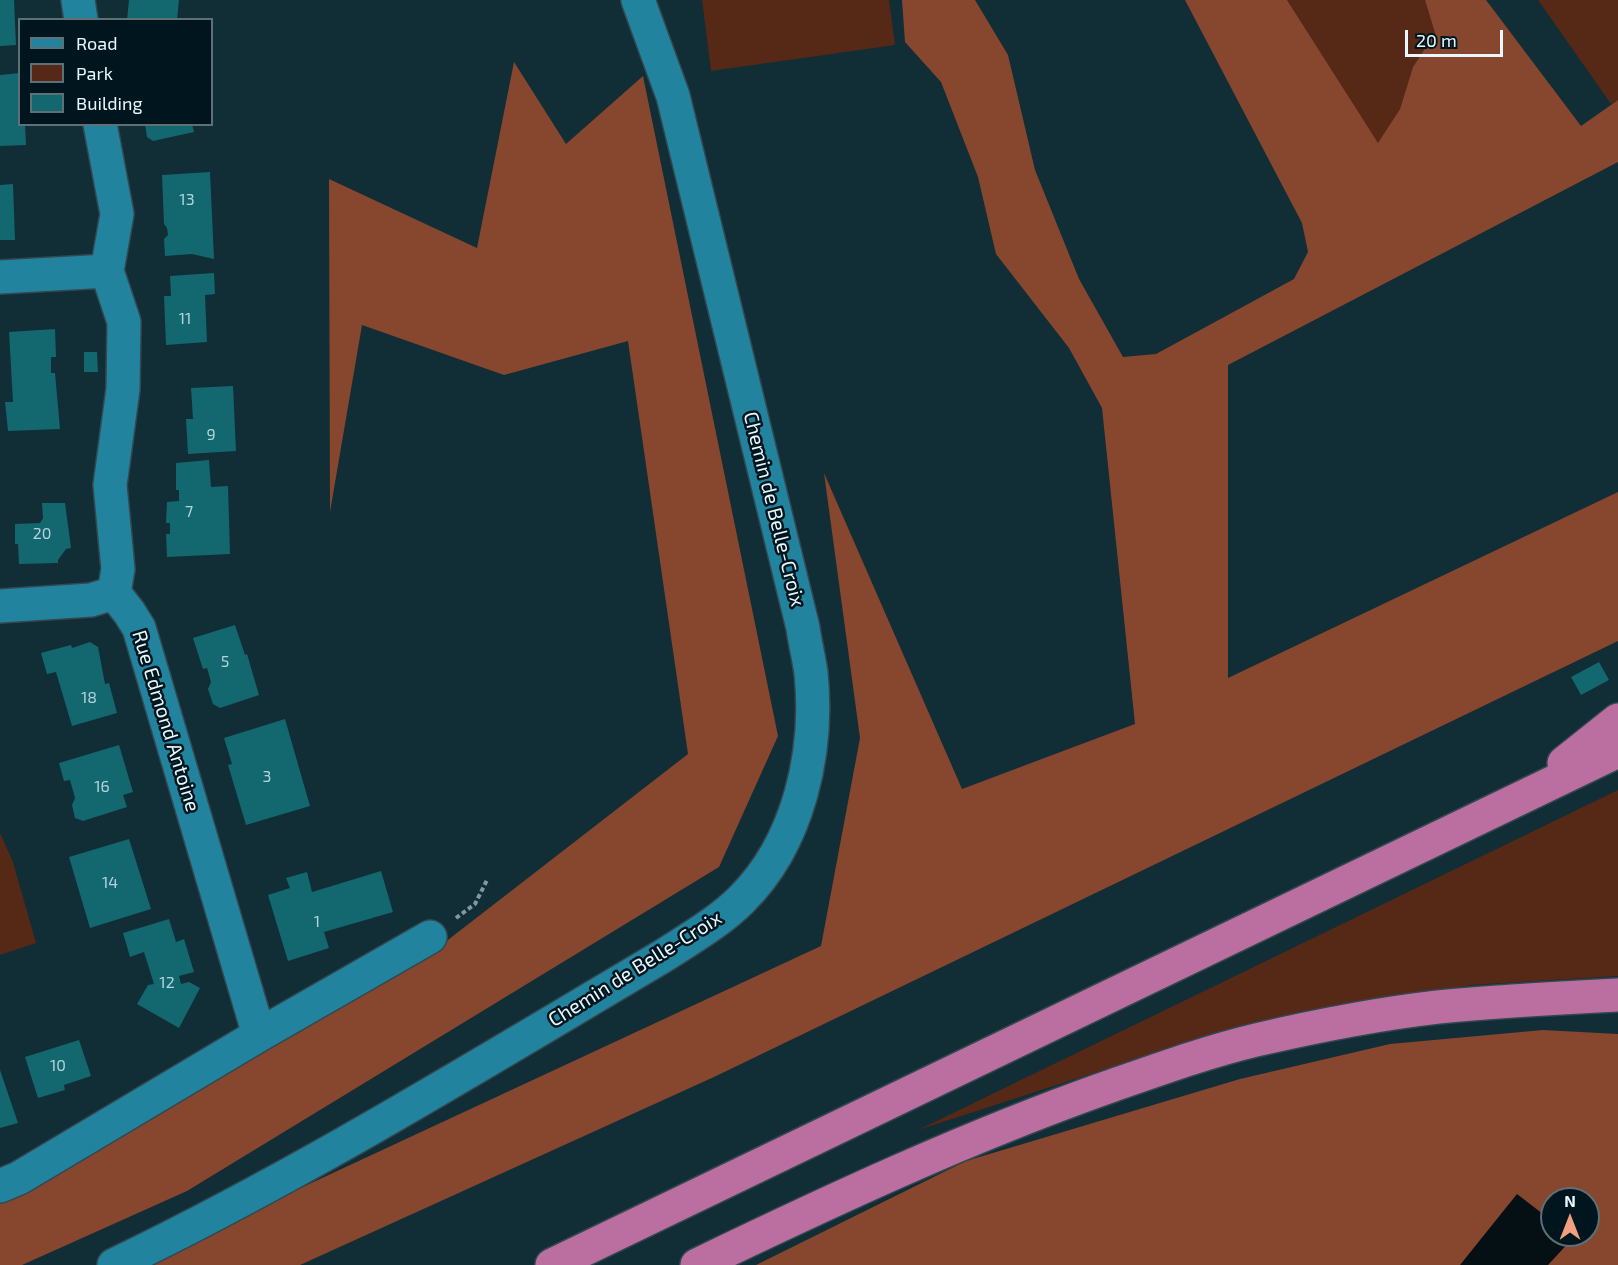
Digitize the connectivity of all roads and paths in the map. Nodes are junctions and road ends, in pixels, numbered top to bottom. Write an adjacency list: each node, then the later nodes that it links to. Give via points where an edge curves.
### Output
1 (78, 0): 3 (street)
2 (638, 0): 17 (street, Chemin de Belle-Croix, via 673,96 811,674 808,762 781,846 741,900 663,956 312,1161)
3 (81, 18)
4 (100, 126): 5 (street, via 117,214)
5 (107, 271): 6 (street); 7 (street, via 124,322 123,389 110,485 118,569)
6 (0, 277)
7 (114, 593): 8 (street, via 91,600); 15 (street, Rue Edmond Antoine, via 139,628)
8 (0, 606)
9 (1618, 720): 11 (highway)
10 (1618, 751): 11 (highway)
11 (1531, 792): 18 (highway)
12 (487, 880): 13 (path, via 475,904)
13 (430, 937): 15 (street)
14 (1618, 995): 19 (highway, via 1437,1007 1362,1018 1178,1062 975,1138 867,1184)
15 (259, 1035): 16 (street)
16 (0, 1186)
17 (114, 1265)
18 (552, 1265)
19 (697, 1265)

